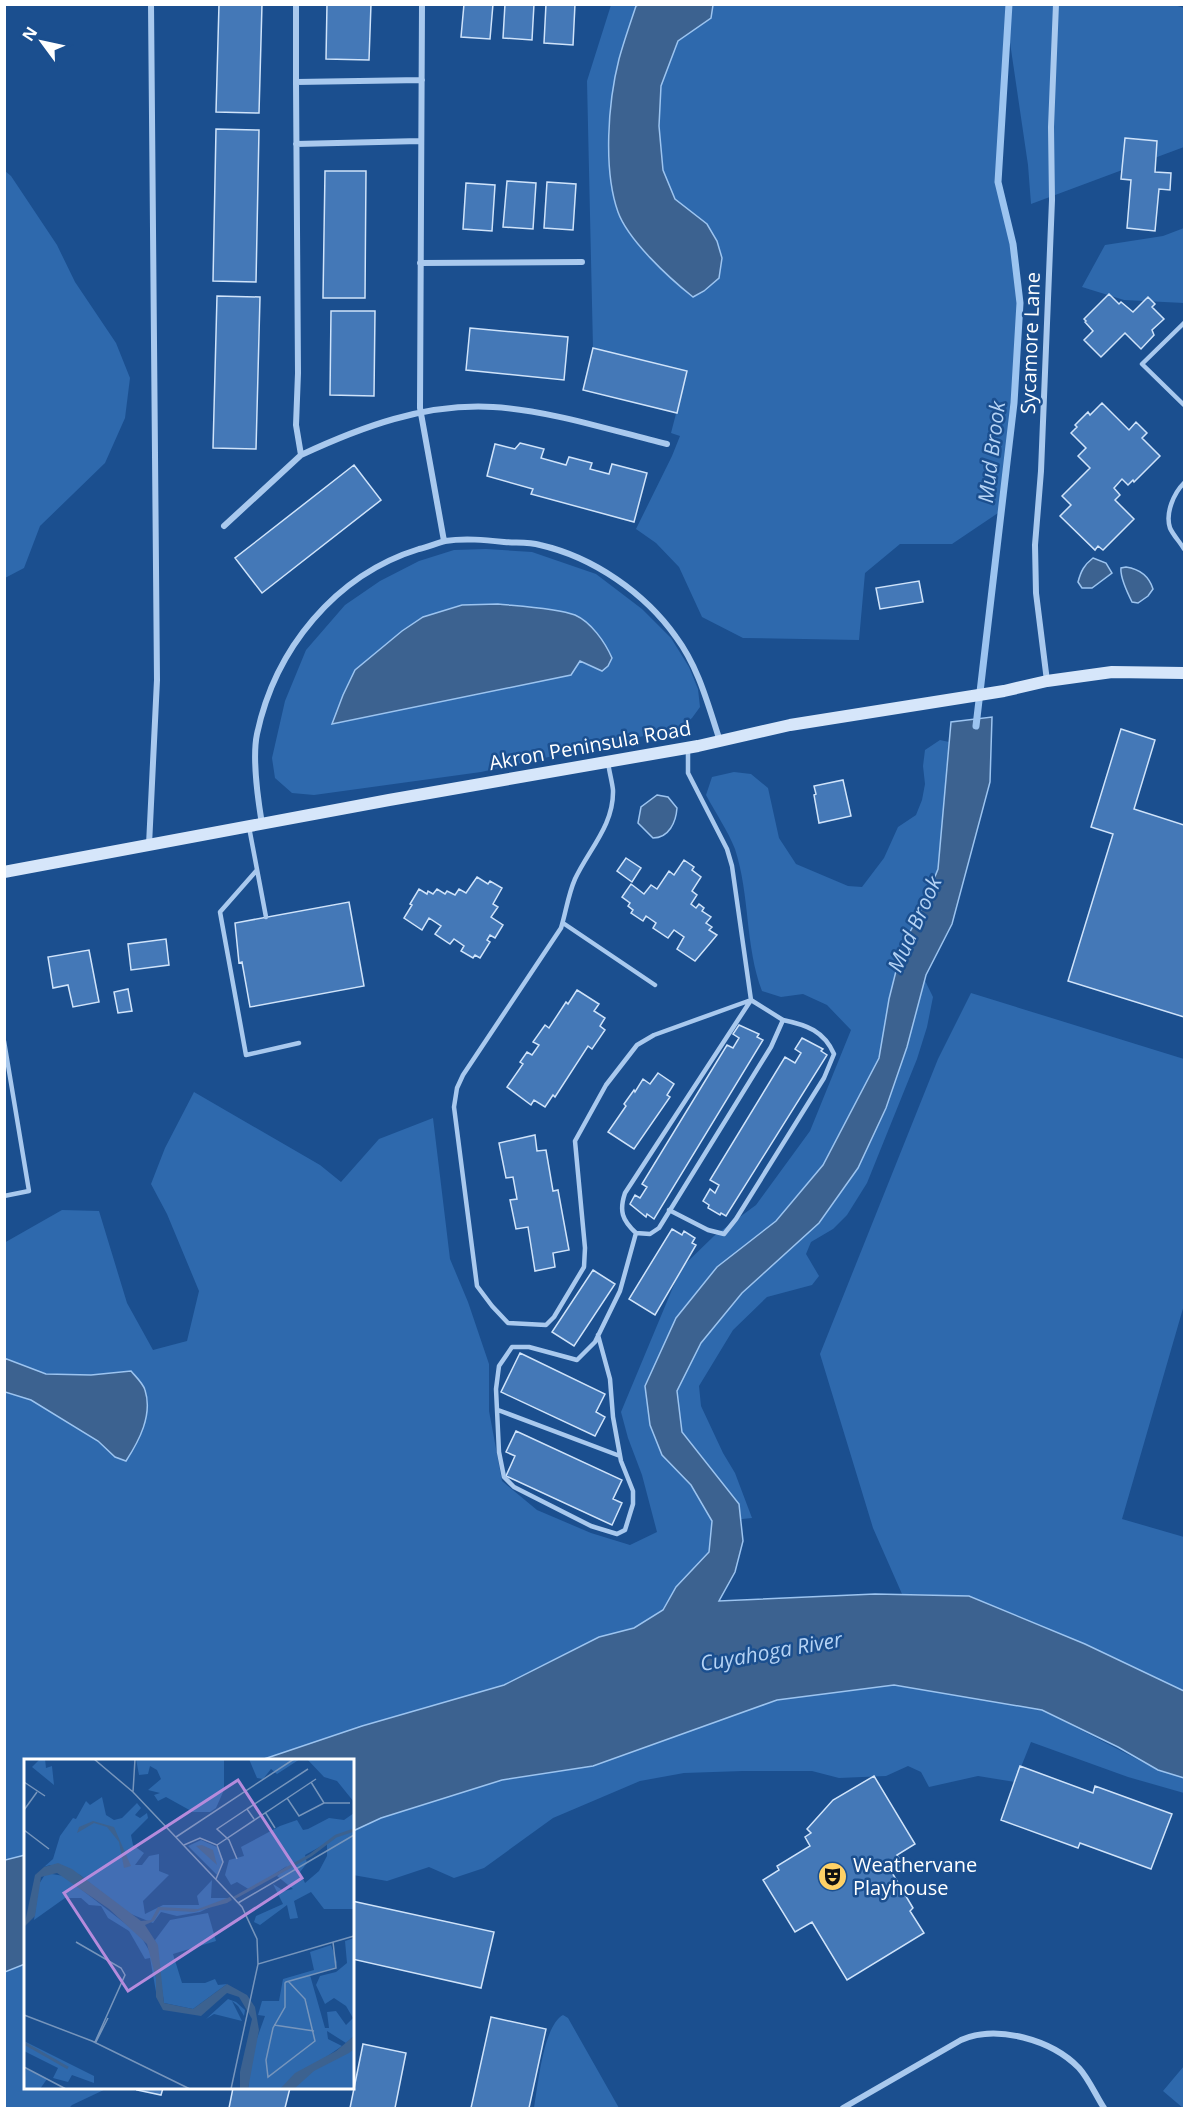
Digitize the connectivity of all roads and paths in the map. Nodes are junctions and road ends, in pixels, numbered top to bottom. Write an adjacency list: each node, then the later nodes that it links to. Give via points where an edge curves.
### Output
1 (151, 4): 26 (street, via 157,680)
2 (296, 4): 6 (street)
3 (422, 4): 5 (street)
4 (1056, 4): 21 (street, Sycamore Lane, via 1052,200 1035,545 1036,593)
5 (422, 80): 6 (street); 7 (street)
6 (296, 82): 8 (street)
7 (420, 141): 8 (street); 10 (street)
8 (296, 144): 15 (street, via 296,425)
9 (582, 262): 10 (street)
10 (420, 263): 13 (street)
11 (1185, 323): 12 (lane, via 1142,364)
12 (1185, 405)
13 (420, 412): 14 (street, via 494,407); 15 (street, via 381,422); 18 (street)
14 (667, 444)
15 (301, 455): 17 (street)
16 (1185, 483): 19 (lane, via 1170,506 1170,527)
17 (224, 526)
18 (444, 541): 22 (street, via 539,544 584,559 620,582 654,610 677,638 699,674); 25 (street, via 399,555 357,579 316,614 291,649 269,689 256,736)
19 (1185, 549)
20 (1185, 673): 21 (street, Akron Peninsula Road, via 1112,672)
21 (1047, 681): 22 (street, Akron Peninsula Road, via 790,725)
22 (720, 742): 23 (street, Akron Peninsula Road)
23 (688, 748): 24 (street, Akron Peninsula Road); 32 (lane, via 688,773 732,866)
24 (608, 762): 25 (street, Akron Peninsula Road); 30 (lane, via 613,789 609,816 568,895)
25 (256, 825): 26 (street, Akron Peninsula Road); 27 (lane)
26 (149, 846): 28 (street, Akron Peninsula Road)
27 (257, 870): 29 (lane); 35 (lane, via 220,912 246,1055)
28 (4, 872)
29 (266, 917)
30 (563, 923): 31 (lane); 32 (lane, via 463,1075 454,1107 477,1286 508,1323 546,1325 584,1267 575,1141 606,1085 637,1045 654,1035)
31 (655, 985)
32 (751, 1000): 33 (lane); 38 (lane, via 625,1193 621,1206 626,1223)
33 (783, 1020): 37 (lane, via 771,1047); 37 (lane, via 818,1032 829,1041 834,1054 824,1078 724,1234)
34 (4, 1041): 36 (lane, via 29,1191)
35 (299, 1043)
36 (4, 1196)
37 (669, 1210): 38 (lane, via 659,1228 650,1234)
38 (636, 1233): 39 (lane, via 620,1291)
39 (598, 1335): 40 (lane, via 577,1360 529,1347 512,1347 499,1366); 41 (lane, via 610,1379)
40 (498, 1410): 41 (lane); 41 (lane, via 504,1477 514,1487 591,1526 617,1534 625,1530 633,1504 633,1491)
41 (620, 1456)
42 (843, 2109): 43 (street, via 961,2040 1012,2034 1036,2041 1079,2069)
43 (1104, 2109)

